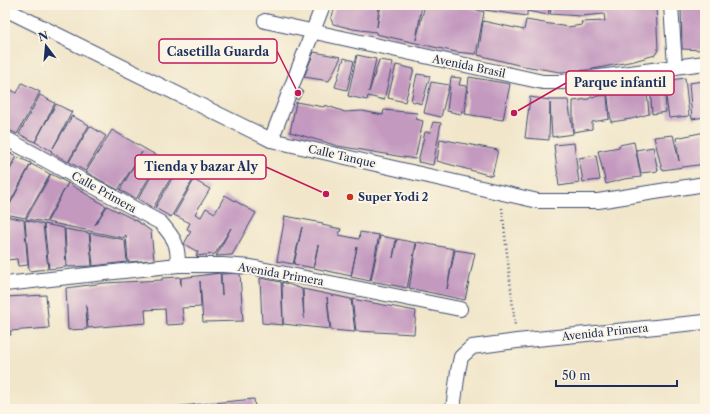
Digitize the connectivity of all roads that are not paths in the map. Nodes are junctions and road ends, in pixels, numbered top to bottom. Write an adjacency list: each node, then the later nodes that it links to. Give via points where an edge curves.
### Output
1 (323, 5): 5 (street)
2 (671, 5): 7 (street)
3 (5, 9): 9 (street, Calle Tanque)
4 (265, 21): 5 (street, Avenida Brasil)
5 (313, 32): 7 (street, Avenida Brasil, via 543,82 562,82); 9 (street)
6 (705, 63): 7 (street, Avenida Brasil)
7 (675, 67)
8 (5, 138): 11 (street, Calle Primera, via 161,223 173,237 178,253)
9 (271, 140): 10 (street, Calle Tanque, via 538,201 598,201)
10 (705, 184)
11 (178, 265): 12 (street, Avenida Primera); 13 (street, Avenida Primera, via 251,267)
12 (5, 284)
13 (460, 309)
14 (705, 322): 15 (street, Avenida Primera, via 472,347 461,357)
15 (453, 409)

